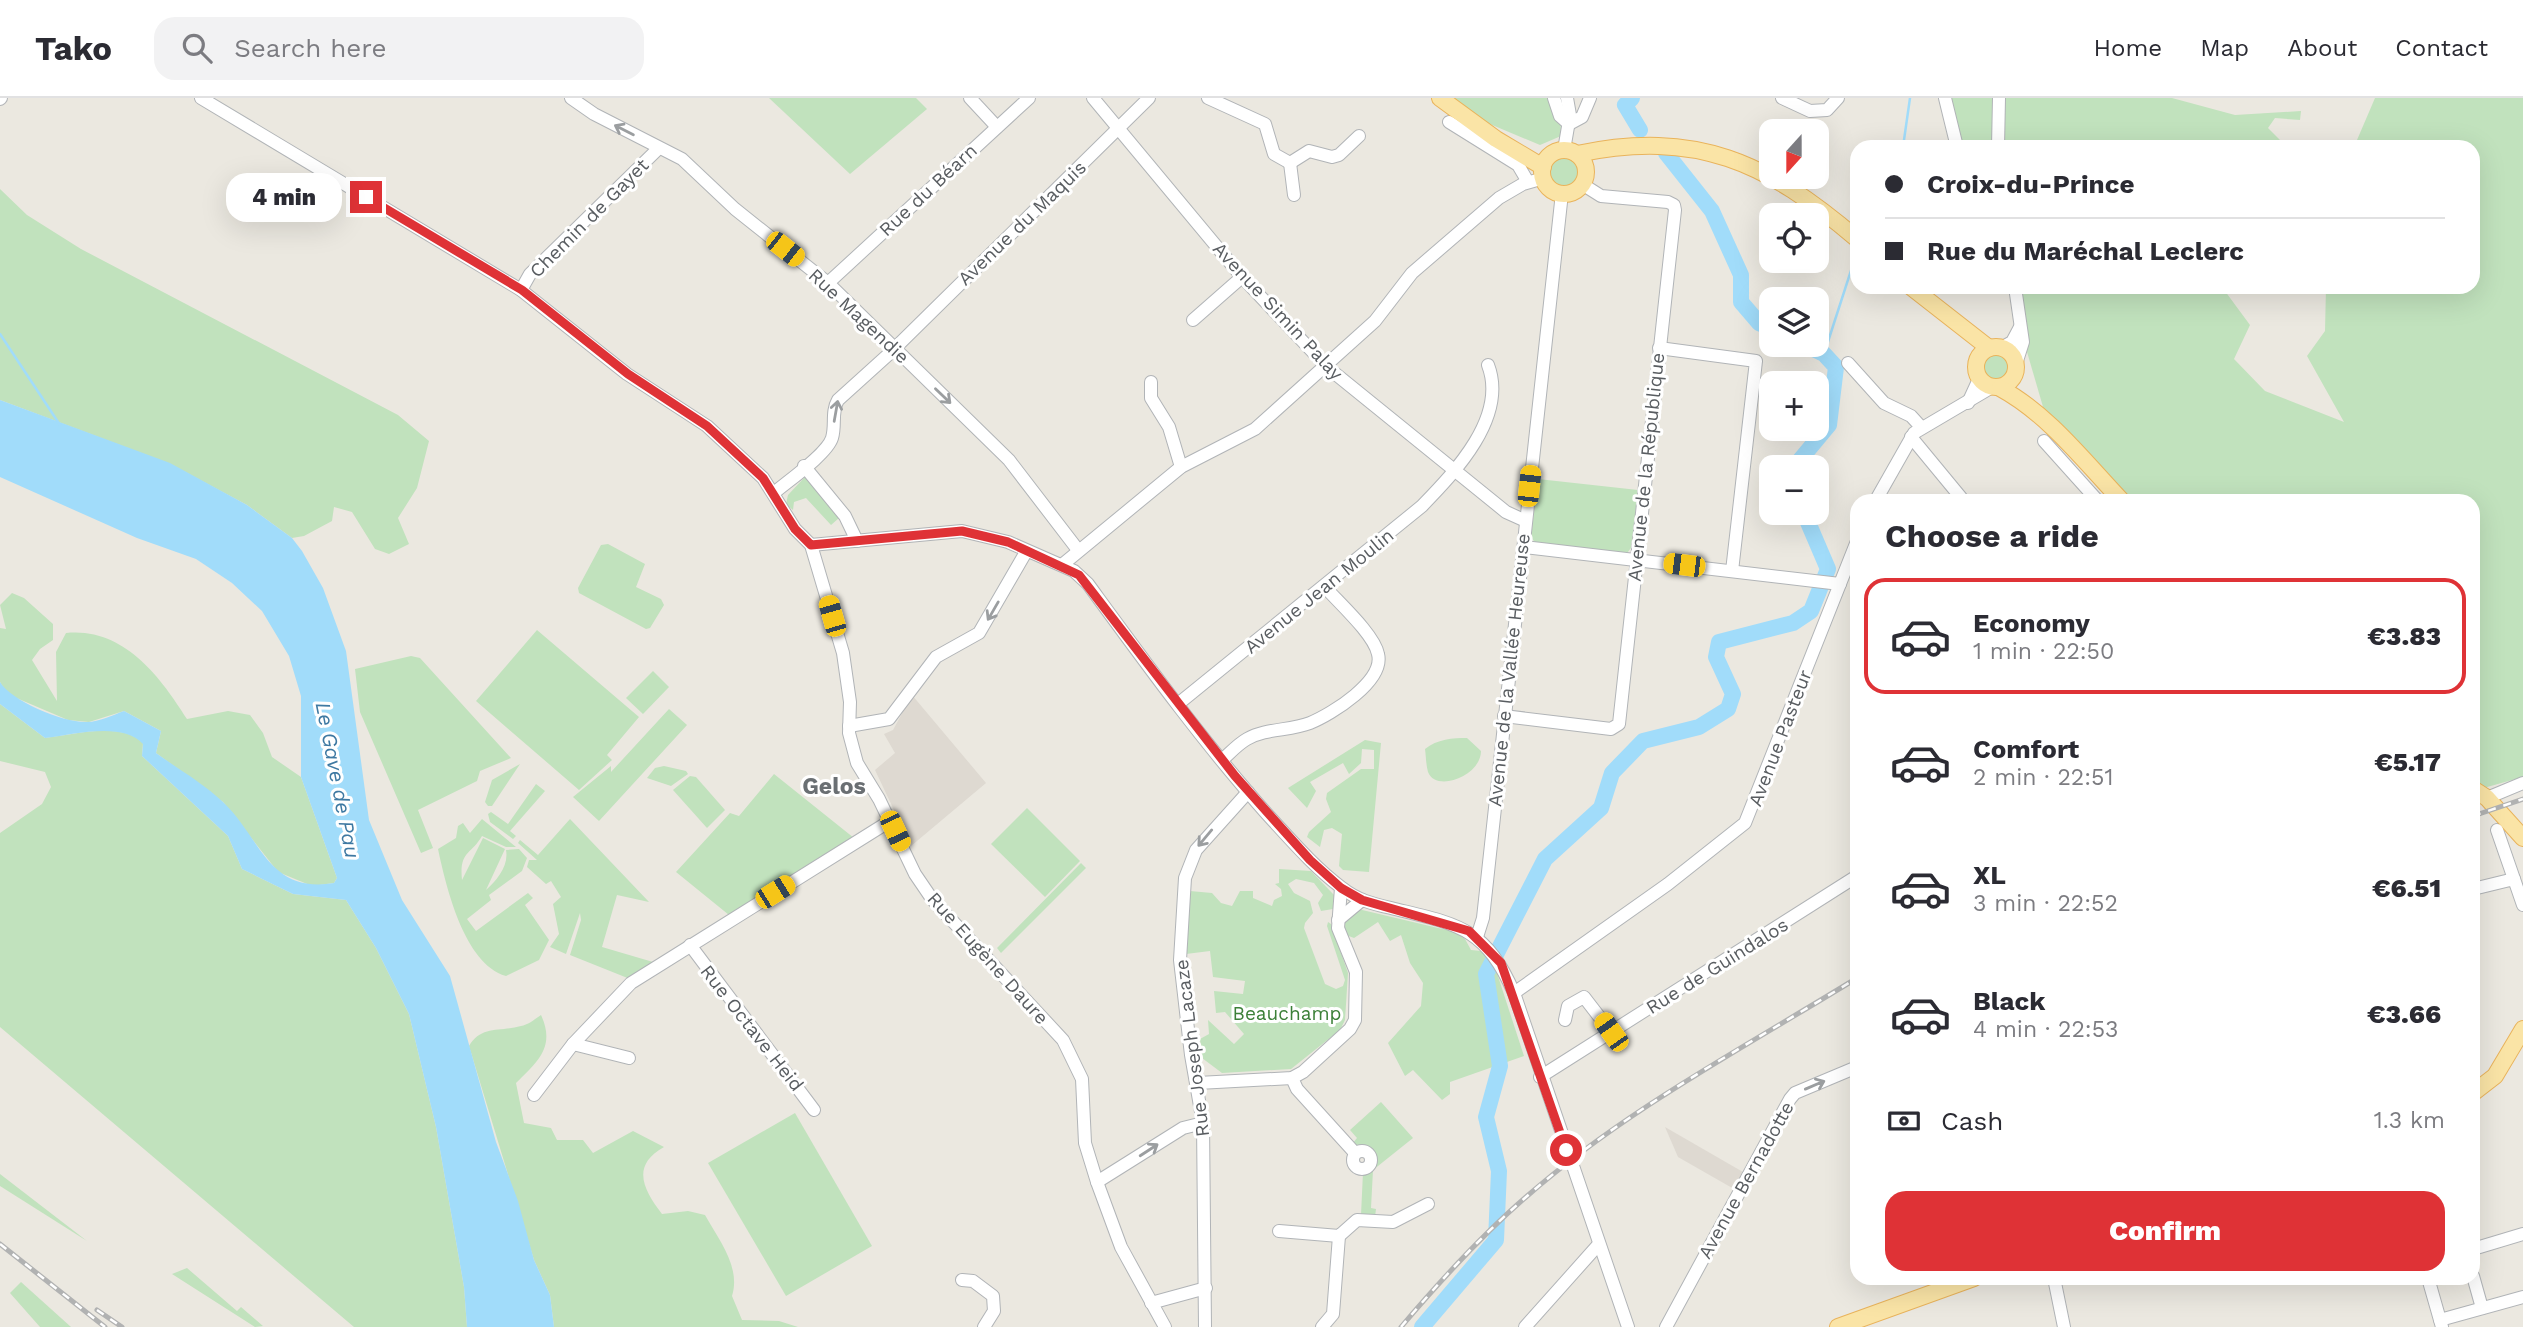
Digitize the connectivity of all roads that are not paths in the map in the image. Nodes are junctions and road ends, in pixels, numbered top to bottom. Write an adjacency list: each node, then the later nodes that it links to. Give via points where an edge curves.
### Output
1 (201, 98): 33 (street)
2 (570, 98): 24 (street, Rue Magendie, one-way to 2)
3 (970, 98): 18 (street)
4 (1029, 98): 18 (street, Rue du Béarn)
5 (1093, 98): 19 (street, Avenue Simin Palay)
6 (1149, 98): 19 (street, Avenue du Maquis)
7 (1208, 98): 25 (street, via 1265,124 1274,154)
8 (1440, 98): 26 (main road, via 1496,139)
9 (1555, 98): 17 (street, via 1560,116)
10 (1567, 98): 17 (street)
11 (1590, 98): 17 (street, via 1582,117)
12 (1782, 98): 13 (street, via 1810,111 1826,110)
13 (1838, 98)
14 (1945, 98): 21 (street)
15 (1999, 98): 22 (street)
16 (1449, 122): 26 (street, via 1518,165)
17 (1569, 124): 26 (street)
18 (997, 127): 32 (street, Rue du Béarn)
19 (1119, 129): 31 (street, Avenue Simin Palay); 38 (street, Avenue du Maquis)
20 (1359, 136): 25 (street, via 1339,155 1308,151)
21 (1955, 140)
22 (1998, 140)
23 (1622, 146): 26 (main road); 27 (main road, via 1597,159); 30 (main road, via 1660,144 1742,164 1797,193)
24 (659, 148): 32 (street, Rue Magendie, via 682,159 735,209); 33 (street, Chemin de Gayet, via 530,274)
25 (1290, 163): 29 (street)
26 (1551, 165): 27 (main road); 28 (main road, via 1551,189); 43 (street, via 1499,198 1412,273 1376,321)
27 (1584, 177): 28 (main road, via 1571,192); 39 (street, Avenue de la République, via 1601,196 1674,205)
28 (1562, 193): 59 (street, Avenue de la Vallée Heureuse)
29 (1294, 195)
30 (1850, 234)
31 (1242, 277): 36 (street); 43 (street, Avenue Simin Palay)
32 (828, 283): 38 (street, Rue Magendie)
33 (522, 290): 54 (street, via 628,374 707,426 748,461)
34 (1919, 294): 40 (main road)
35 (2016, 294): 37 (street)
36 (1193, 320)
37 (2020, 327): 40 (street, via 2012,342); 44 (street, via 2023,342)
38 (894, 348): 51 (street, Avenue du Maquis, one-way to 38, via 828,447 838,400); 63 (street, Rue Magendie, one-way to 63, via 1009,460)
39 (1659, 348): 66 (street, Avenue de la République); 69 (street, via 1756,361)
40 (1989, 351): 44 (main road, via 2011,353); 46 (main road, via 1976,369)
41 (1848, 363): 48 (street, via 1884,403 1911,416)
42 (1488, 365): 53 (street, Avenue Jean Moulin, via 1493,376 1489,411)
43 (1326, 367): 52 (street, via 1255,429); 53 (street, Avenue Simin Palay)
44 (2016, 369): 46 (main road); 47 (main road)
45 (1151, 382): 52 (street, via 1151,398 1169,427)
46 (1991, 385): 47 (main road, via 2017,397); 48 (street, via 1968,404)
47 (2049, 424): 58 (main road)
48 (1921, 427): 49 (street)
49 (1911, 437): 55 (street); 56 (street)
50 (2044, 441): 57 (street)
51 (804, 466): 54 (street, Avenue du Maquis); 60 (street, via 845,516)
52 (1181, 467): 63 (street)
53 (1455, 471): 59 (street, Avenue Simin Palay, via 1506,512); 71 (street, Avenue Jean Moulin, via 1422,506)
54 (774, 493): 61 (street, via 795,529)
55 (1879, 494)
56 (1958, 494)
57 (2092, 494)
58 (2115, 494)
59 (1525, 521): 62 (street, Avenue de la Vallée Heureuse)
60 (857, 541): 61 (street); 65 (street, via 962,531 1008,542)
61 (811, 545): 74 (street, Rue Eugène Daure, via 843,653)
62 (1524, 547): 66 (street); 73 (street, Avenue de la Vallée Heureuse)
63 (1078, 550): 67 (street); 68 (street)
64 (1850, 551): 70 (street, Avenue Pasteur)
65 (1027, 552): 67 (street); 74 (street, one-way to 74, via 979,633 936,657 889,719)
66 (1636, 560): 69 (street); 73 (street, Avenue de la République, via 1616,728)
67 (1062, 565): 68 (street)
68 (1074, 571): 72 (street)
69 (1732, 571): 70 (street)
70 (1829, 582): 91 (street, Avenue Pasteur, via 1745,823)
71 (1324, 586): 72 (street, Avenue Jean Moulin); 75 (street, via 1378,654 1369,685 1309,723 1248,738)
72 (1178, 705): 75 (street)
73 (1504, 716): 89 (street, Avenue de la Vallée Heureuse)
74 (849, 726): 79 (street, Rue Eugène Daure, via 864,778)
75 (1222, 760): 77 (street)
76 (2523, 783): 78 (street)
77 (1248, 792): 85 (street); 100 (street, Rue Joseph Lacaze, one-way to 100, via 1196,850 1185,878 1181,960)
78 (2480, 793): 81 (main road)
79 (891, 821): 90 (street); 106 (street, Rue Eugène Daure, via 932,899 1063,1040 1082,1079 1085,1143)
80 (2497, 830): 82 (street)
81 (2523, 838)
82 (2514, 878): 84 (street); 87 (street)
83 (1850, 880): 94 (street, Rue de Guindalos)
84 (2480, 886)
85 (1341, 888): 86 (street); 88 (street)
86 (1362, 900): 88 (street); 89 (street, via 1453,924)
87 (2523, 905)
88 (1338, 920): 99 (street, via 1339,936 1356,972 1355,1020 1344,1037)
89 (1481, 942): 91 (street, via 1501,963)
90 (690, 945): 95 (street, via 631,983); 103 (street, Rue Octave Heid)
91 (1514, 993): 98 (street)
92 (1565, 1020): 94 (street, via 1568,1006 1584,997)
93 (2523, 1029): 101 (main road, via 2495,1076)
94 (1611, 1032): 98 (street, Rue de Guindalos)
95 (573, 1044): 96 (street); 102 (street)
96 (629, 1058)
97 (1850, 1070): 130 (street, Avenue Bernadotte, one-way to 97, via 1790,1099)
98 (1540, 1077): 111 (street)
99 (1292, 1078): 100 (street); 105 (street)
100 (1198, 1083): 104 (street, Rue Joseph Lacaze)
101 (2480, 1088)
102 (534, 1095)
103 (814, 1110)
104 (1203, 1123): 106 (street, one-way to 104, via 1183,1128); 118 (street, Rue Joseph Lacaze)
105 (1355, 1153)
106 (1097, 1182): 120 (street, Rue Eugène Daure, via 1121,1247)
107 (1428, 1204): 110 (street, via 1393,1222 1357,1220)
108 (1279, 1231): 110 (street)
109 (2523, 1234): 112 (street)
110 (1339, 1236): 127 (street, via 1333,1314)
111 (1599, 1244): 128 (street); 129 (street)
112 (2480, 1247)
113 (962, 1280): 124 (street, via 973,1281 993,1296 995,1311)
114 (1955, 1285): 123 (main road)
115 (2055, 1285): 131 (street)
116 (2430, 1285): 122 (street)
117 (2476, 1285): 121 (street)
118 (1206, 1288): 120 (street); 126 (street, Rue Joseph Lacaze)
119 (2523, 1297): 121 (street)
120 (1151, 1303): 125 (street, Rue Eugène Daure)
121 (2482, 1308): 122 (street)
122 (2441, 1324)
123 (1847, 1325)
124 (984, 1327)
125 (1165, 1327)
126 (1205, 1327)
127 (1322, 1327)
128 (1525, 1327)
129 (1628, 1327)
130 (1666, 1327)
131 (2064, 1327)

